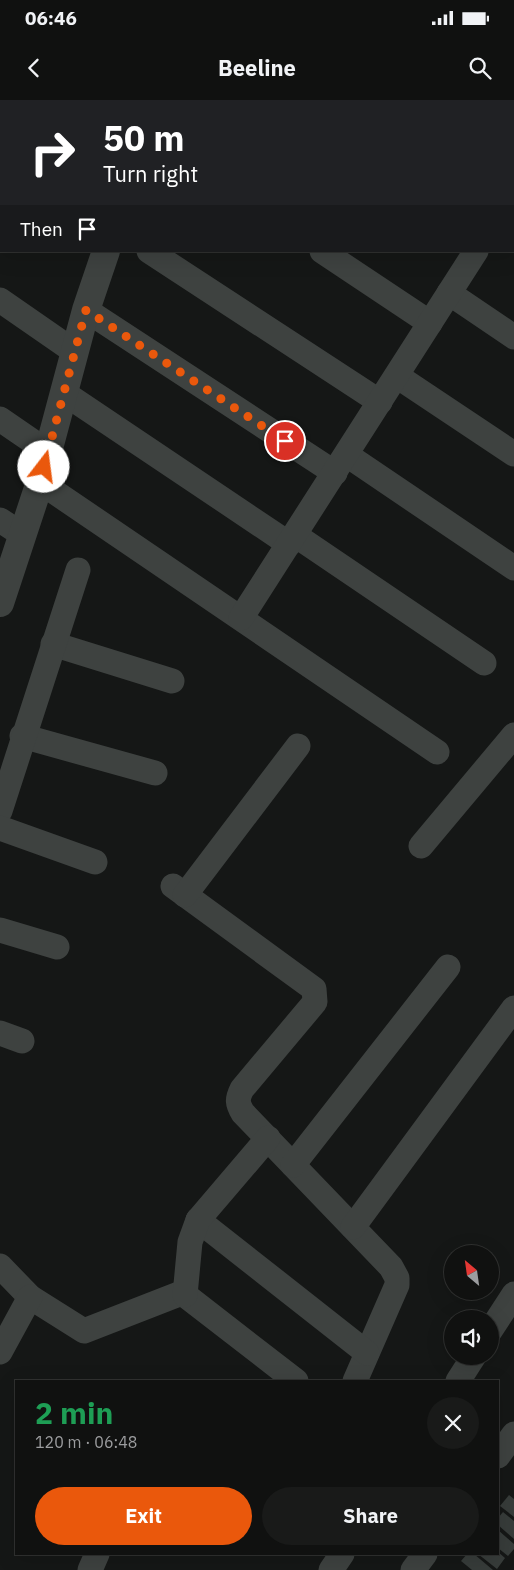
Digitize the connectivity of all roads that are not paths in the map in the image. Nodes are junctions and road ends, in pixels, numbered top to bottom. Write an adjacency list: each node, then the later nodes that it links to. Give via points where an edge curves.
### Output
1 (106, 252): 7 (street)
2 (324, 252): 8 (street)
3 (475, 252): 5 (street)
4 (160, 254): 13 (street)
5 (449, 294): 8 (street); 9 (street)
6 (0, 300): 10 (street)
7 (86, 310): 10 (street); 17 (street)
8 (430, 322): 11 (street)
9 (514, 337)
10 (75, 352): 12 (street)
11 (397, 376): 13 (street); 16 (street)
12 (64, 393): 15 (street); 21 (street)
13 (380, 402): 17 (street)
14 (0, 418): 15 (street)
15 (48, 452): 18 (street)
16 (514, 454)
17 (341, 464): 21 (street); 22 (street)
18 (40, 482): 20 (street); 25 (street)
19 (0, 520): 20 (street)
20 (22, 535): 24 (street)
21 (292, 540): 25 (street); 27 (street)
22 (514, 568)
23 (78, 570): 26 (street)
24 (0, 603)
25 (241, 618): 32 (street)
26 (53, 644): 28 (street); 30 (street)
27 (484, 663)
28 (172, 681)
29 (514, 735): 36 (street)
30 (22, 736): 33 (street); 34 (street)
31 (298, 746): 42 (street, via 179,891 314,989 315,1002 238,1096 243,1113)
32 (437, 752)
33 (155, 773)
34 (0, 811)
35 (0, 828): 37 (street)
36 (421, 846)
37 (95, 862)
38 (0, 930): 39 (street)
39 (57, 947)
40 (448, 967): 43 (street)
41 (514, 1008): 45 (street)
42 (268, 1138): 43 (street); 44 (street)
43 (293, 1164): 45 (street)
44 (198, 1220): 48 (street, via 190,1242); 52 (street)
45 (353, 1227): 52 (street, via 391,1266 397,1278 397,1285)
46 (0, 1266): 49 (street)
47 (514, 1294): 50 (street)
48 (185, 1295): 49 (street, via 179,1294 84,1331); 54 (street)
49 (30, 1297): 51 (street)
50 (499, 1317)
51 (0, 1352)
52 (367, 1353): 55 (street)
53 (468, 1365): 56 (street)
54 (295, 1380)
55 (355, 1380)
56 (459, 1380)
57 (514, 1434): 58 (street)
58 (499, 1455)
59 (96, 1555): 62 (street)
60 (341, 1555): 63 (street)
61 (424, 1555): 64 (street)
62 (90, 1570)
63 (331, 1570)
64 (413, 1570)

